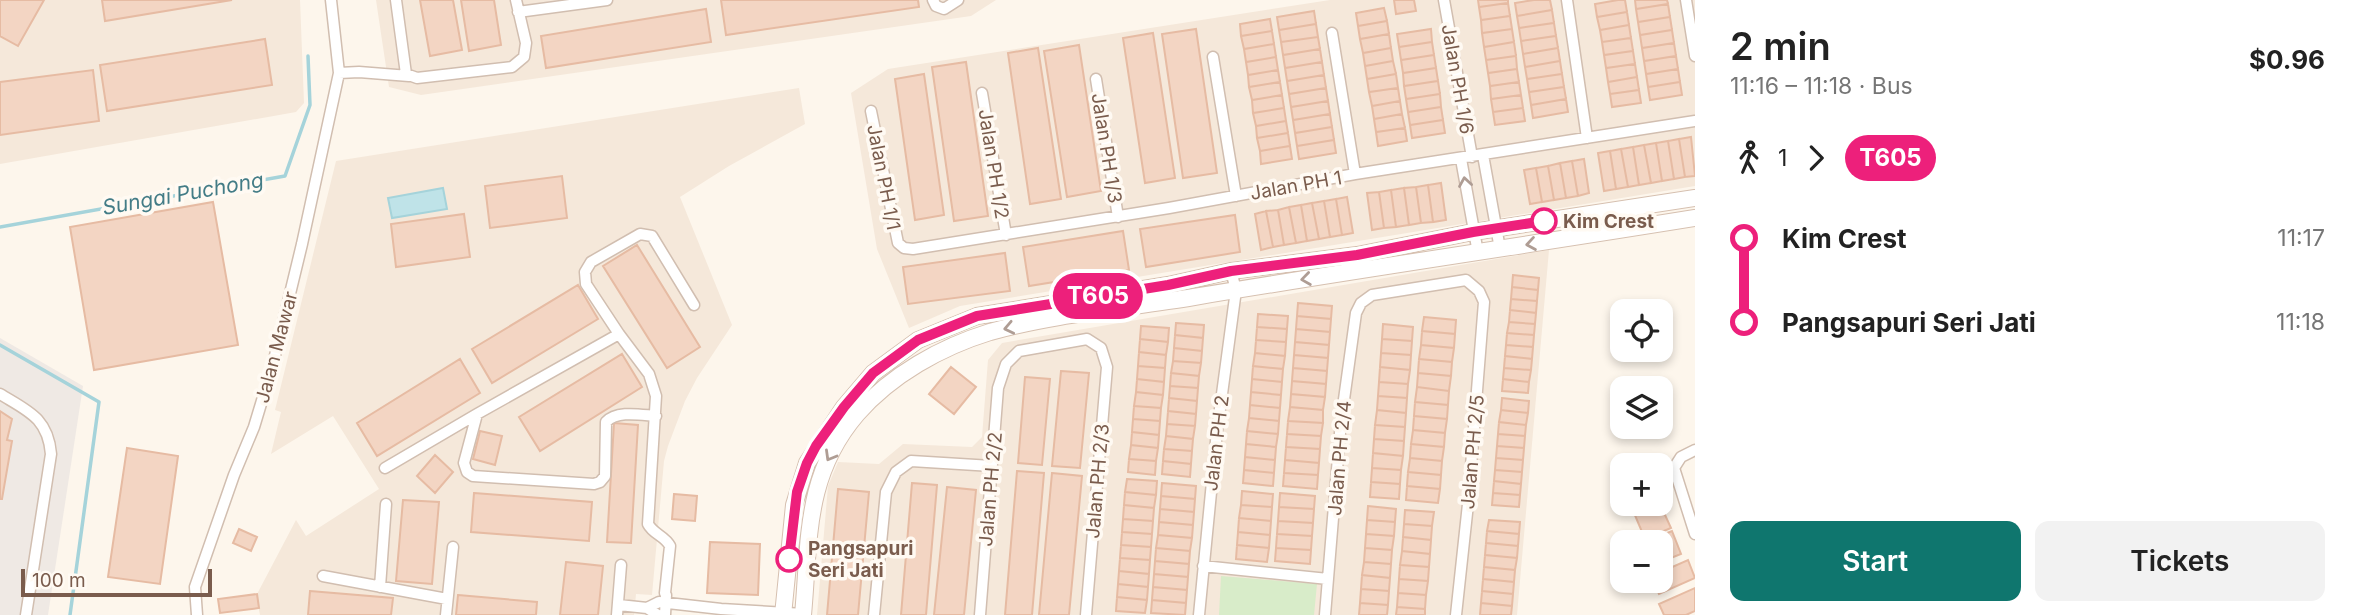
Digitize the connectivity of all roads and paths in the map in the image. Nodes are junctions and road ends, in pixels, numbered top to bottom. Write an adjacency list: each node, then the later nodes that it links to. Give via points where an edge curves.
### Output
1 (331, 0): 15 (street, Jalan Mawar)
2 (396, 0): 14 (street)
3 (516, 0): 10 (street)
4 (607, 0): 10 (street)
5 (933, 0): 6 (street, via 944,9)
6 (958, 0)
7 (1444, 0): 21 (street, Jalan PH 1/6)
8 (1567, 0): 20 (street)
9 (1686, 0): 12 (street)
10 (518, 12): 14 (street, via 526,43 524,57 512,67 417,78)
11 (1332, 33): 22 (street)
12 (1695, 56)
13 (1213, 57): 23 (street)
14 (407, 72): 15 (street)
15 (339, 73): 61 (street, Jalan Mawar, via 273,364 195,587)
16 (1096, 79): 25 (street, Jalan PH 1/3)
17 (982, 93): 29 (street, Jalan PH 1/2)
18 (871, 111): 30 (street, Jalan PH 1/1)
19 (1695, 121): 20 (street, Jalan PH 1)
20 (1587, 138): 21 (street, Jalan PH 1)
21 (1472, 157): 22 (street, Jalan PH 1); 27 (street); 28 (street, one-way to 21)
22 (1355, 174): 23 (street, Jalan PH 1)
23 (1236, 197): 25 (street, Jalan PH 1)
24 (1695, 198): 27 (main road)
25 (1118, 217): 29 (street, Jalan PH 1)
26 (1695, 218): 31 (main road, one-way to 31)
27 (1495, 229): 28 (main road); 31 (street)
28 (1473, 232): 32 (street); 33 (main road, via 1357,255)
29 (1006, 235): 30 (street, Jalan PH 1, via 913,248)
30 (898, 243)
31 (1500, 249): 32 (main road)
32 (1478, 253): 34 (main road, one-way to 34)
33 (1231, 271): 34 (street, Jalan PH 2); 58 (main road, via 977,316 918,340 894,356 844,407 807,463 794,505)
34 (1236, 290): 49 (street, Jalan PH 2); 59 (main road, one-way to 59, via 989,332 899,376 859,412 822,469 813,502)
35 (1361, 303): 51 (street, Jalan PH 2/4, via 1341,421); 69 (street, Jalan PH 2/5, via 1372,295 1466,280 1479,290 1484,302)
36 (694, 305): 37 (street, via 652,236 640,234 591,262 585,272 586,284)
37 (619, 334): 40 (street); 41 (street, via 649,374)
38 (1006, 364): 43 (street, Jalan PH 2/2, via 998,388); 66 (street, Jalan PH 2/3, via 1018,351 1087,339 1101,348 1107,367)
39 (0, 394): 60 (street, via 33,414 50,438)
40 (477, 414): 41 (street, via 464,463 473,477 594,484 604,475 606,422 620,415); 44 (street)
41 (656, 416): 54 (street, via 648,524 670,546)
42 (1695, 450): 46 (street, via 1681,457 1674,468)
43 (992, 466): 64 (street, via 911,461 896,472 886,492); 65 (street, Jalan PH 2/2)
44 (385, 468)
45 (386, 504): 52 (street)
46 (1695, 534)
47 (453, 547): 53 (street)
48 (621, 565): 55 (street)
49 (1203, 566): 51 (street); 67 (street, Jalan PH 2)
50 (323, 576): 52 (street)
51 (1328, 579): 68 (street, Jalan PH 2/4)
52 (380, 587): 53 (street)
53 (447, 599): 62 (street)
54 (664, 599): 56 (street); 57 (street); 63 (street)
55 (618, 610): 57 (street)
56 (720, 612): 58 (street)
57 (654, 613)
58 (783, 614): 59 (street)
59 (804, 614)
60 (26, 615)
61 (197, 615)
62 (446, 615)
63 (665, 615)
64 (874, 615)
65 (980, 615)
66 (1086, 615)
67 (1199, 615)
68 (1325, 615)
69 (1456, 615)

